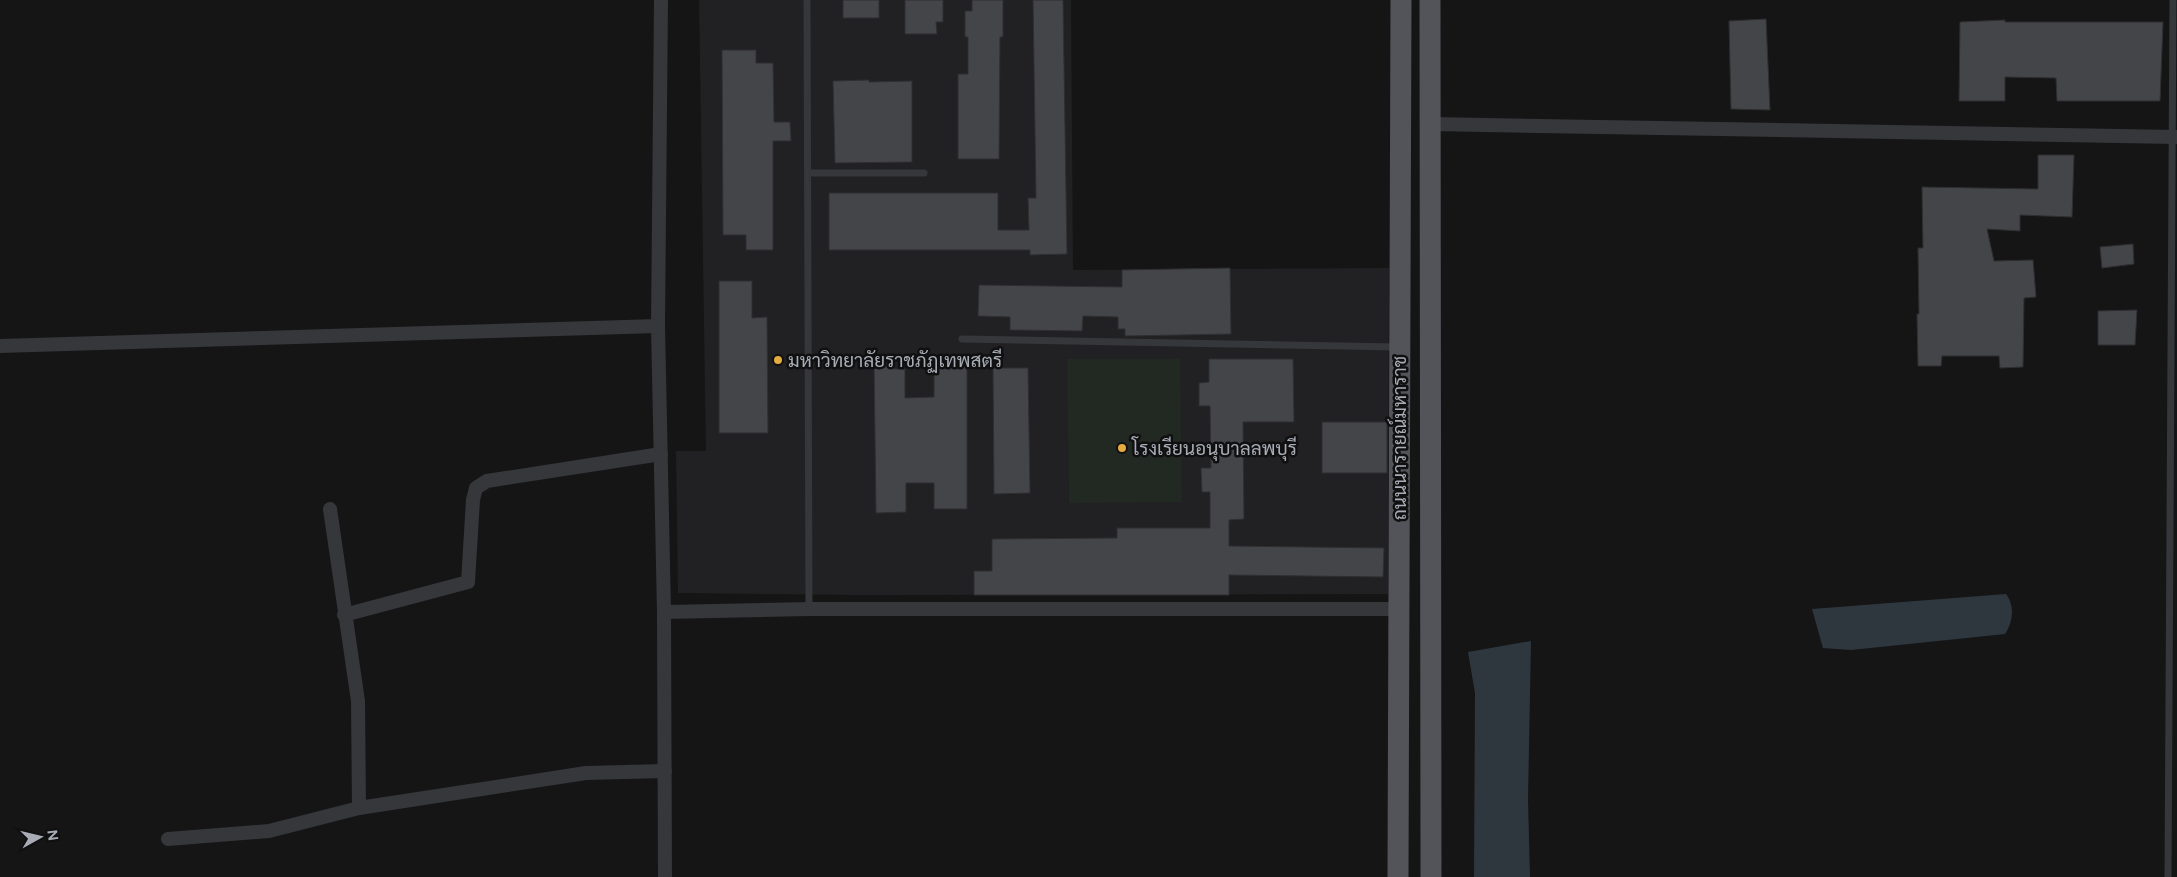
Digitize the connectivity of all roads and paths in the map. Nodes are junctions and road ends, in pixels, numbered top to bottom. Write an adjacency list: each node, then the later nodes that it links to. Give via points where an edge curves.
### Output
1 (661, 0): 10 (street)
2 (807, 0): 8 (lane)
3 (1401, 0): 13 (main road, ถนนนารายณ์มหาราช)
4 (1430, 0): 6 (main road, ถนนนารายณ์มหาราช)
5 (2173, 0): 7 (lane)
6 (1430, 124): 7 (street); 28 (main road, ถนนนารายณ์มหาราช)
7 (2175, 137): 16 (lane)
8 (808, 173): 9 (lane); 17 (lane)
9 (924, 173)
10 (658, 326): 12 (street); 14 (street)
11 (962, 339): 13 (lane)
12 (0, 346)
13 (1399, 347): 18 (main road, ถนนนารายณ์มหาราช)
14 (661, 454): 19 (street); 20 (street, via 487,481 476,488 473,500 468,582)
15 (330, 510): 20 (street)
16 (2174, 572): 22 (lane)
17 (810, 609): 18 (street); 19 (street)
18 (1398, 609): 27 (main road, ถนนนารายณ์มหาราช)
19 (664, 612): 21 (street)
20 (344, 615): 24 (street, via 358,701)
21 (665, 771): 24 (street, via 586,773); 26 (street)
22 (2169, 790): 23 (lane); 29 (lane)
23 (2177, 790)
24 (359, 808): 25 (street, via 269,832)
25 (168, 839)
26 (665, 877)
27 (1398, 877)
28 (1431, 877)
29 (2168, 877)

